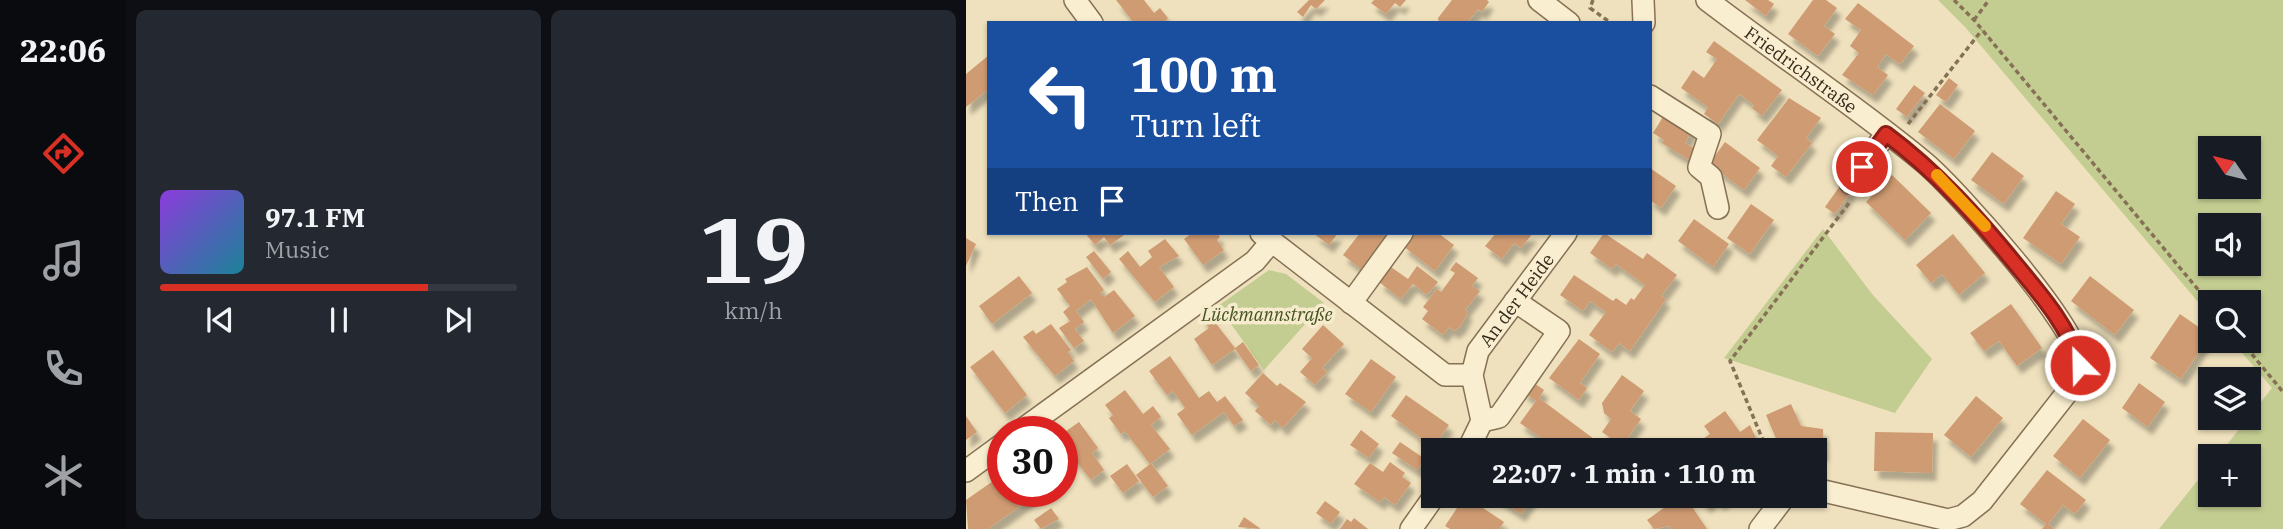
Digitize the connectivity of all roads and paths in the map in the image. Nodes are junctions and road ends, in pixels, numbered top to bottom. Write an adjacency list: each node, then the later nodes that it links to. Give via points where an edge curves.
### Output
1 (1074, 0): 9 (street)
2 (1539, 0): 10 (street)
3 (1593, 0): 11 (path, via 1590,8)
4 (1643, 0): 12 (street)
5 (1707, 0): 16 (street, Friedrichstraße)
6 (1954, 0): 8 (path)
7 (1989, 0): 8 (path)
8 (1974, 20): 13 (path)
9 (1090, 21)
10 (1566, 21)
11 (1608, 21)
12 (1644, 21)
13 (1982, 30): 15 (path); 23 (path)
14 (1652, 97): 18 (street, via 1710,134 1699,167 1711,177)
15 (1919, 109)
16 (1890, 137): 17 (street); 38 (street, Friedrichstraße, via 1926,164 1982,222 2074,343 2080,365 2073,385 1982,502)
17 (1850, 183)
18 (1718, 208)
19 (1401, 235): 25 (street)
20 (1564, 235): 24 (street, An der Heide)
21 (1825, 235): 32 (path, via 1730,361)
22 (1266, 237): 25 (street); 29 (street, via 1255,261)
23 (2198, 290)
24 (1515, 301): 27 (street, An der Heide, via 1478,351); 30 (street, via 1559,331 1499,417)
25 (1351, 303): 27 (street, via 1446,375)
26 (2251, 353): 28 (path)
27 (1472, 375): 30 (street)
28 (2283, 392)
29 (1041, 416)
30 (1482, 421): 31 (street)
31 (1474, 438)
32 (1762, 438)
33 (987, 456): 34 (street)
34 (966, 471)
35 (1827, 492): 38 (street)
36 (1426, 508): 39 (street)
37 (1776, 508): 40 (street)
38 (1949, 525)
39 (1411, 529)
40 (1760, 529)

